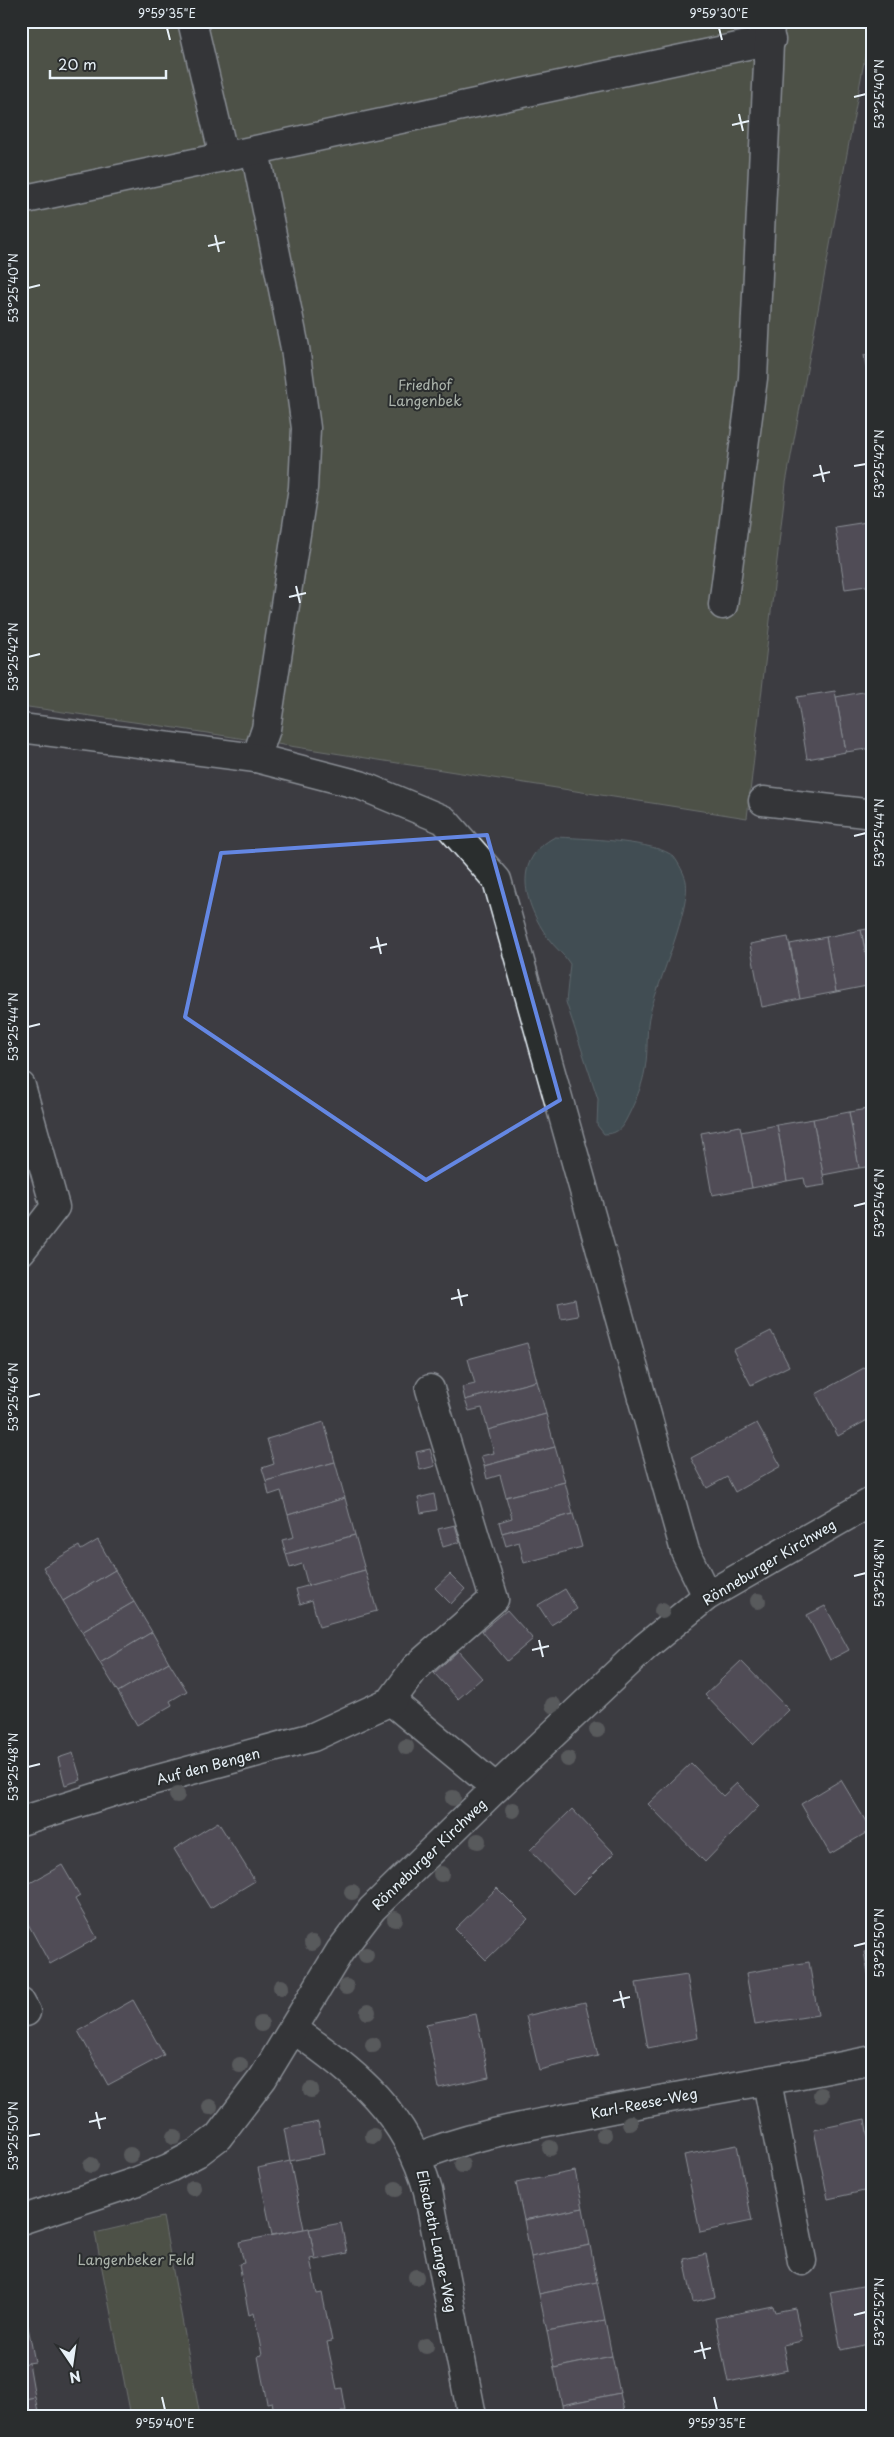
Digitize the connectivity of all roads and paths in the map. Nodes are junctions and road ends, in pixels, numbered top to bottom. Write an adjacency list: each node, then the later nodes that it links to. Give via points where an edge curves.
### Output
1 (192, 21): 4 (street)
2 (770, 31): 3 (street); 6 (street, via 753,378)
3 (255, 150): 4 (street); 8 (street, via 296,348 306,428 303,488 266,729)
4 (224, 157): 5 (street)
5 (21, 200)
6 (723, 605)
7 (21, 728): 8 (street)
8 (256, 758): 15 (street, via 360,785 444,820 497,880 685,1551)
9 (763, 801): 10 (street)
10 (873, 814)
11 (21, 1086): 12 (street, via 55,1207)
12 (21, 1251)
13 (430, 1389): 16 (street, Auf den Bengen, via 494,1599 415,1668)
14 (873, 1501): 15 (street, Rönneburger Kirchweg)
15 (707, 1596): 17 (street, Rönneburger Kirchweg, via 645,1647)
16 (391, 1701): 17 (street); 18 (street, Auf den Bengen, via 313,1737 129,1787)
17 (496, 1788): 19 (street, Rönneburger Kirchweg, via 372,1909 340,1951)
18 (21, 1821)
19 (293, 2029): 22 (street, Elisabeth-Lange-Weg, via 364,2083 399,2126); 23 (street, Rönneburger Kirchweg, via 242,2107 218,2137 196,2153 135,2182)
20 (873, 2060): 21 (street, Karl-Reese-Weg)
21 (767, 2082): 22 (street, Karl-Reese-Weg, via 510,2129 447,2145); 24 (street)
22 (418, 2157): 25 (street, Elisabeth-Lange-Weg, via 428,2191)
23 (21, 2220)
24 (802, 2261)
25 (472, 2416)

